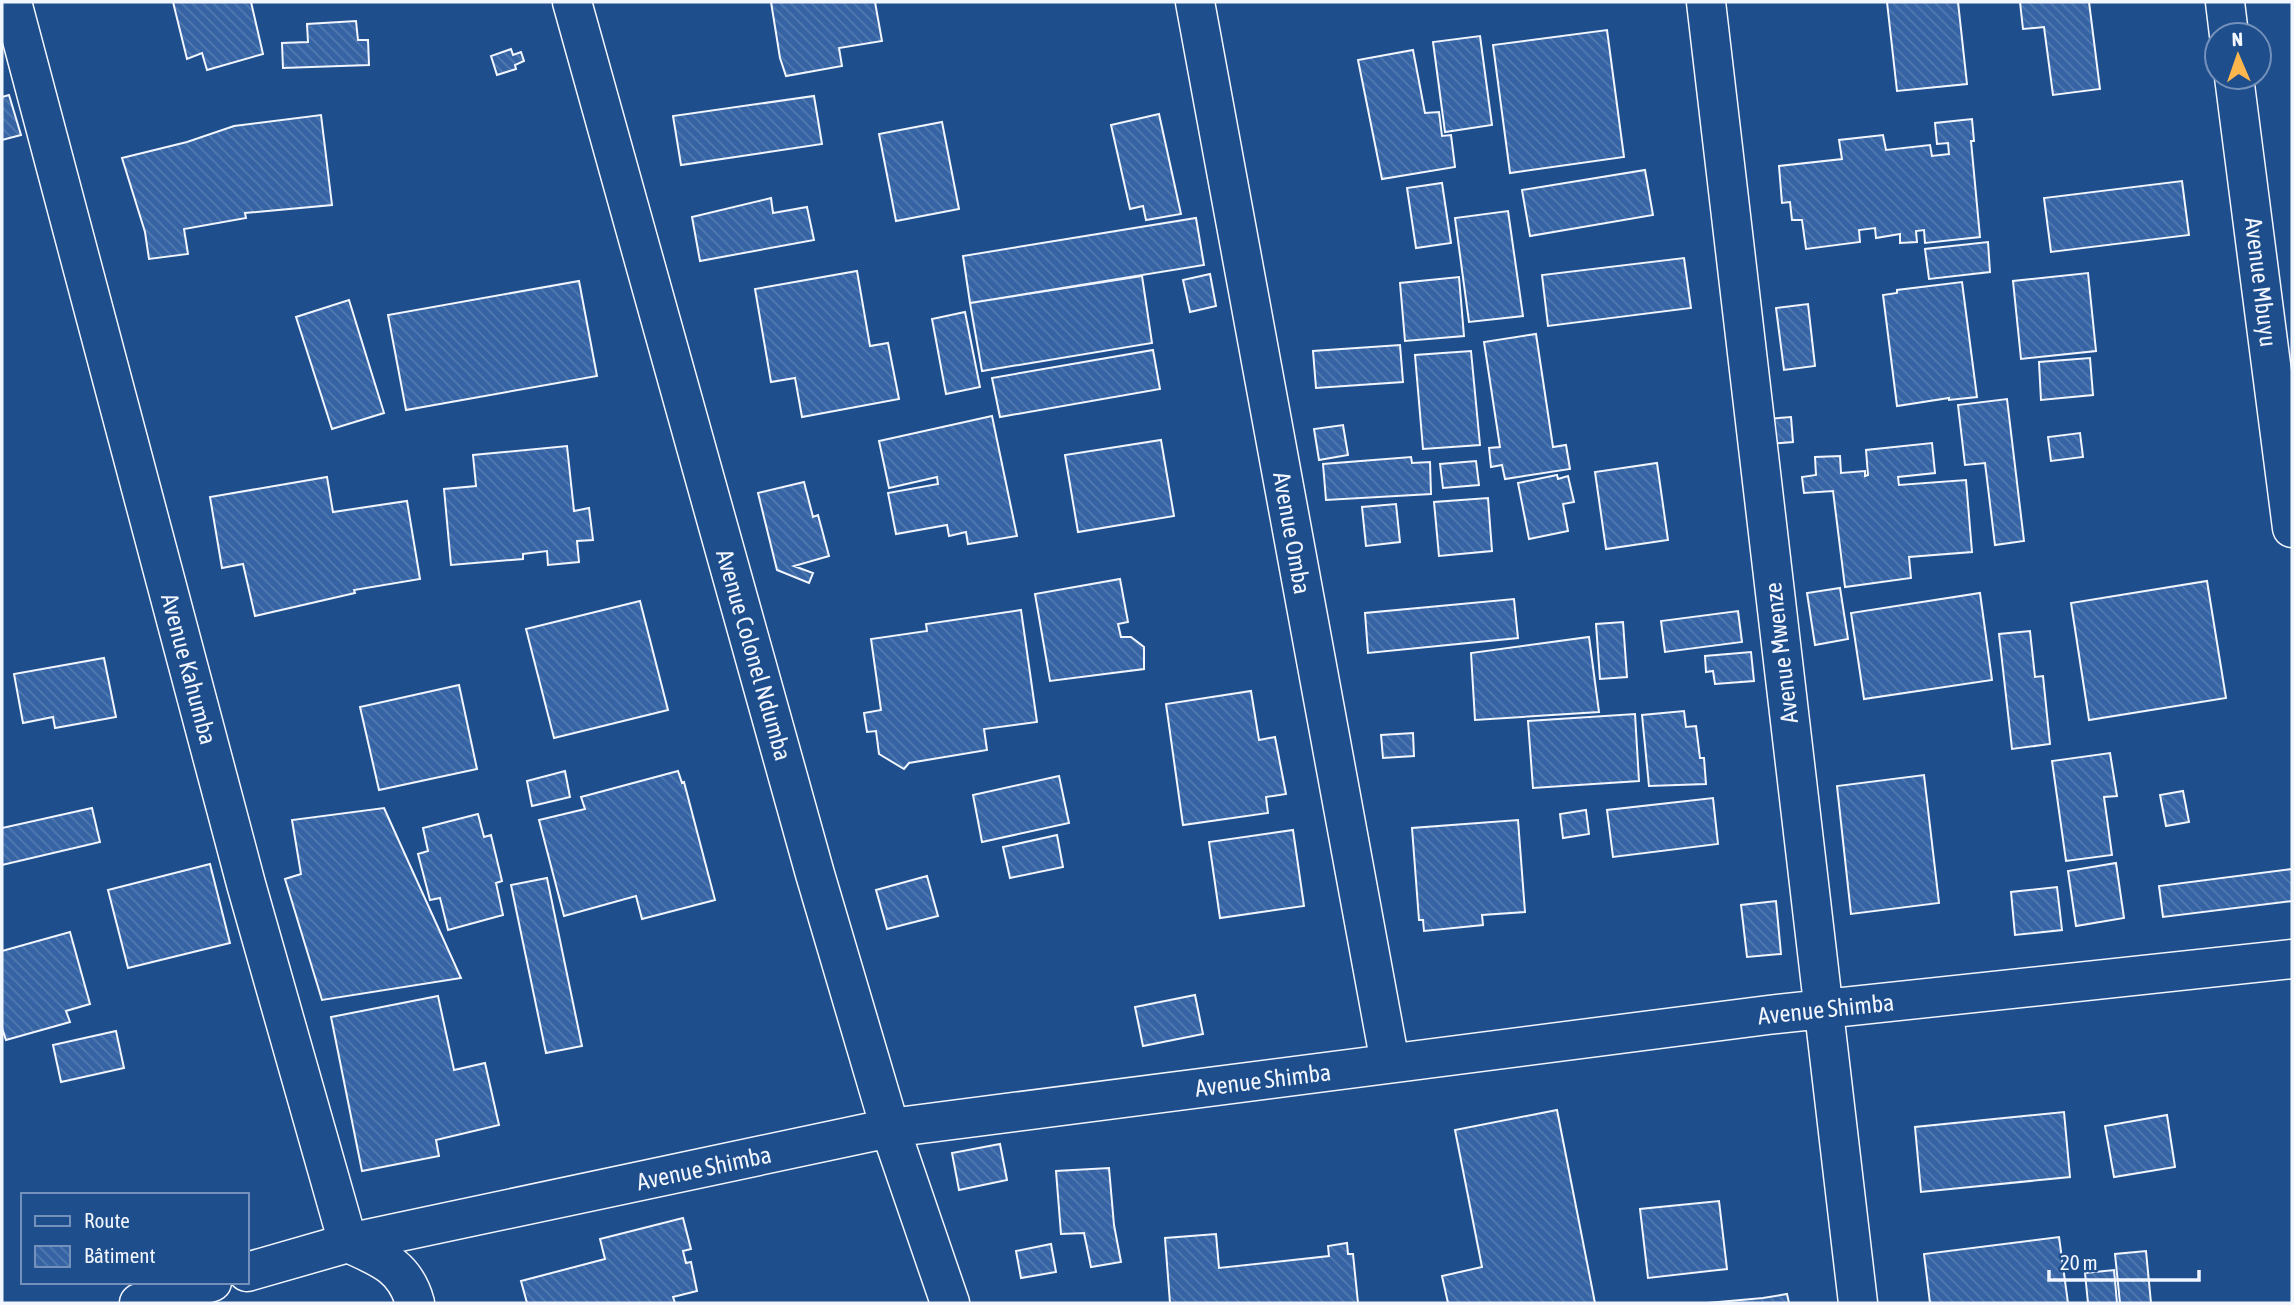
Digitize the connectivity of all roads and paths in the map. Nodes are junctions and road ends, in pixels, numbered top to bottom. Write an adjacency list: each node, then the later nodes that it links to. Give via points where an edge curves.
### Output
1 (12, 2): 13 (street, Avenue Kahumba, via 246,884)
2 (572, 2): 12 (street, Avenue Colonel Ndumba)
3 (1195, 2): 11 (street, Avenue Omba)
4 (1706, 2): 10 (street, Avenue Mwenze)
5 (2224, 2): 6 (street)
6 (2227, 21)
7 (2236, 91): 8 (street, Avenue Mbuyu)
8 (2292, 528)
9 (2292, 959): 10 (street, Avenue Shimba)
10 (1822, 1009): 11 (street, Avenue Shimba); 19 (street, Avenue Mwenze)
11 (1390, 1063): 12 (street, Avenue Shimba)
12 (890, 1128): 13 (street, Avenue Shimba); 18 (street, Avenue Colonel Ndumba)
13 (348, 1243): 14 (street, Avenue Shimba); 17 (street, via 391,1265 410,1285)
14 (248, 1272)
15 (205, 1284): 16 (street)
16 (139, 1303)
17 (415, 1303)
18 (950, 1303)
19 (1857, 1303)

